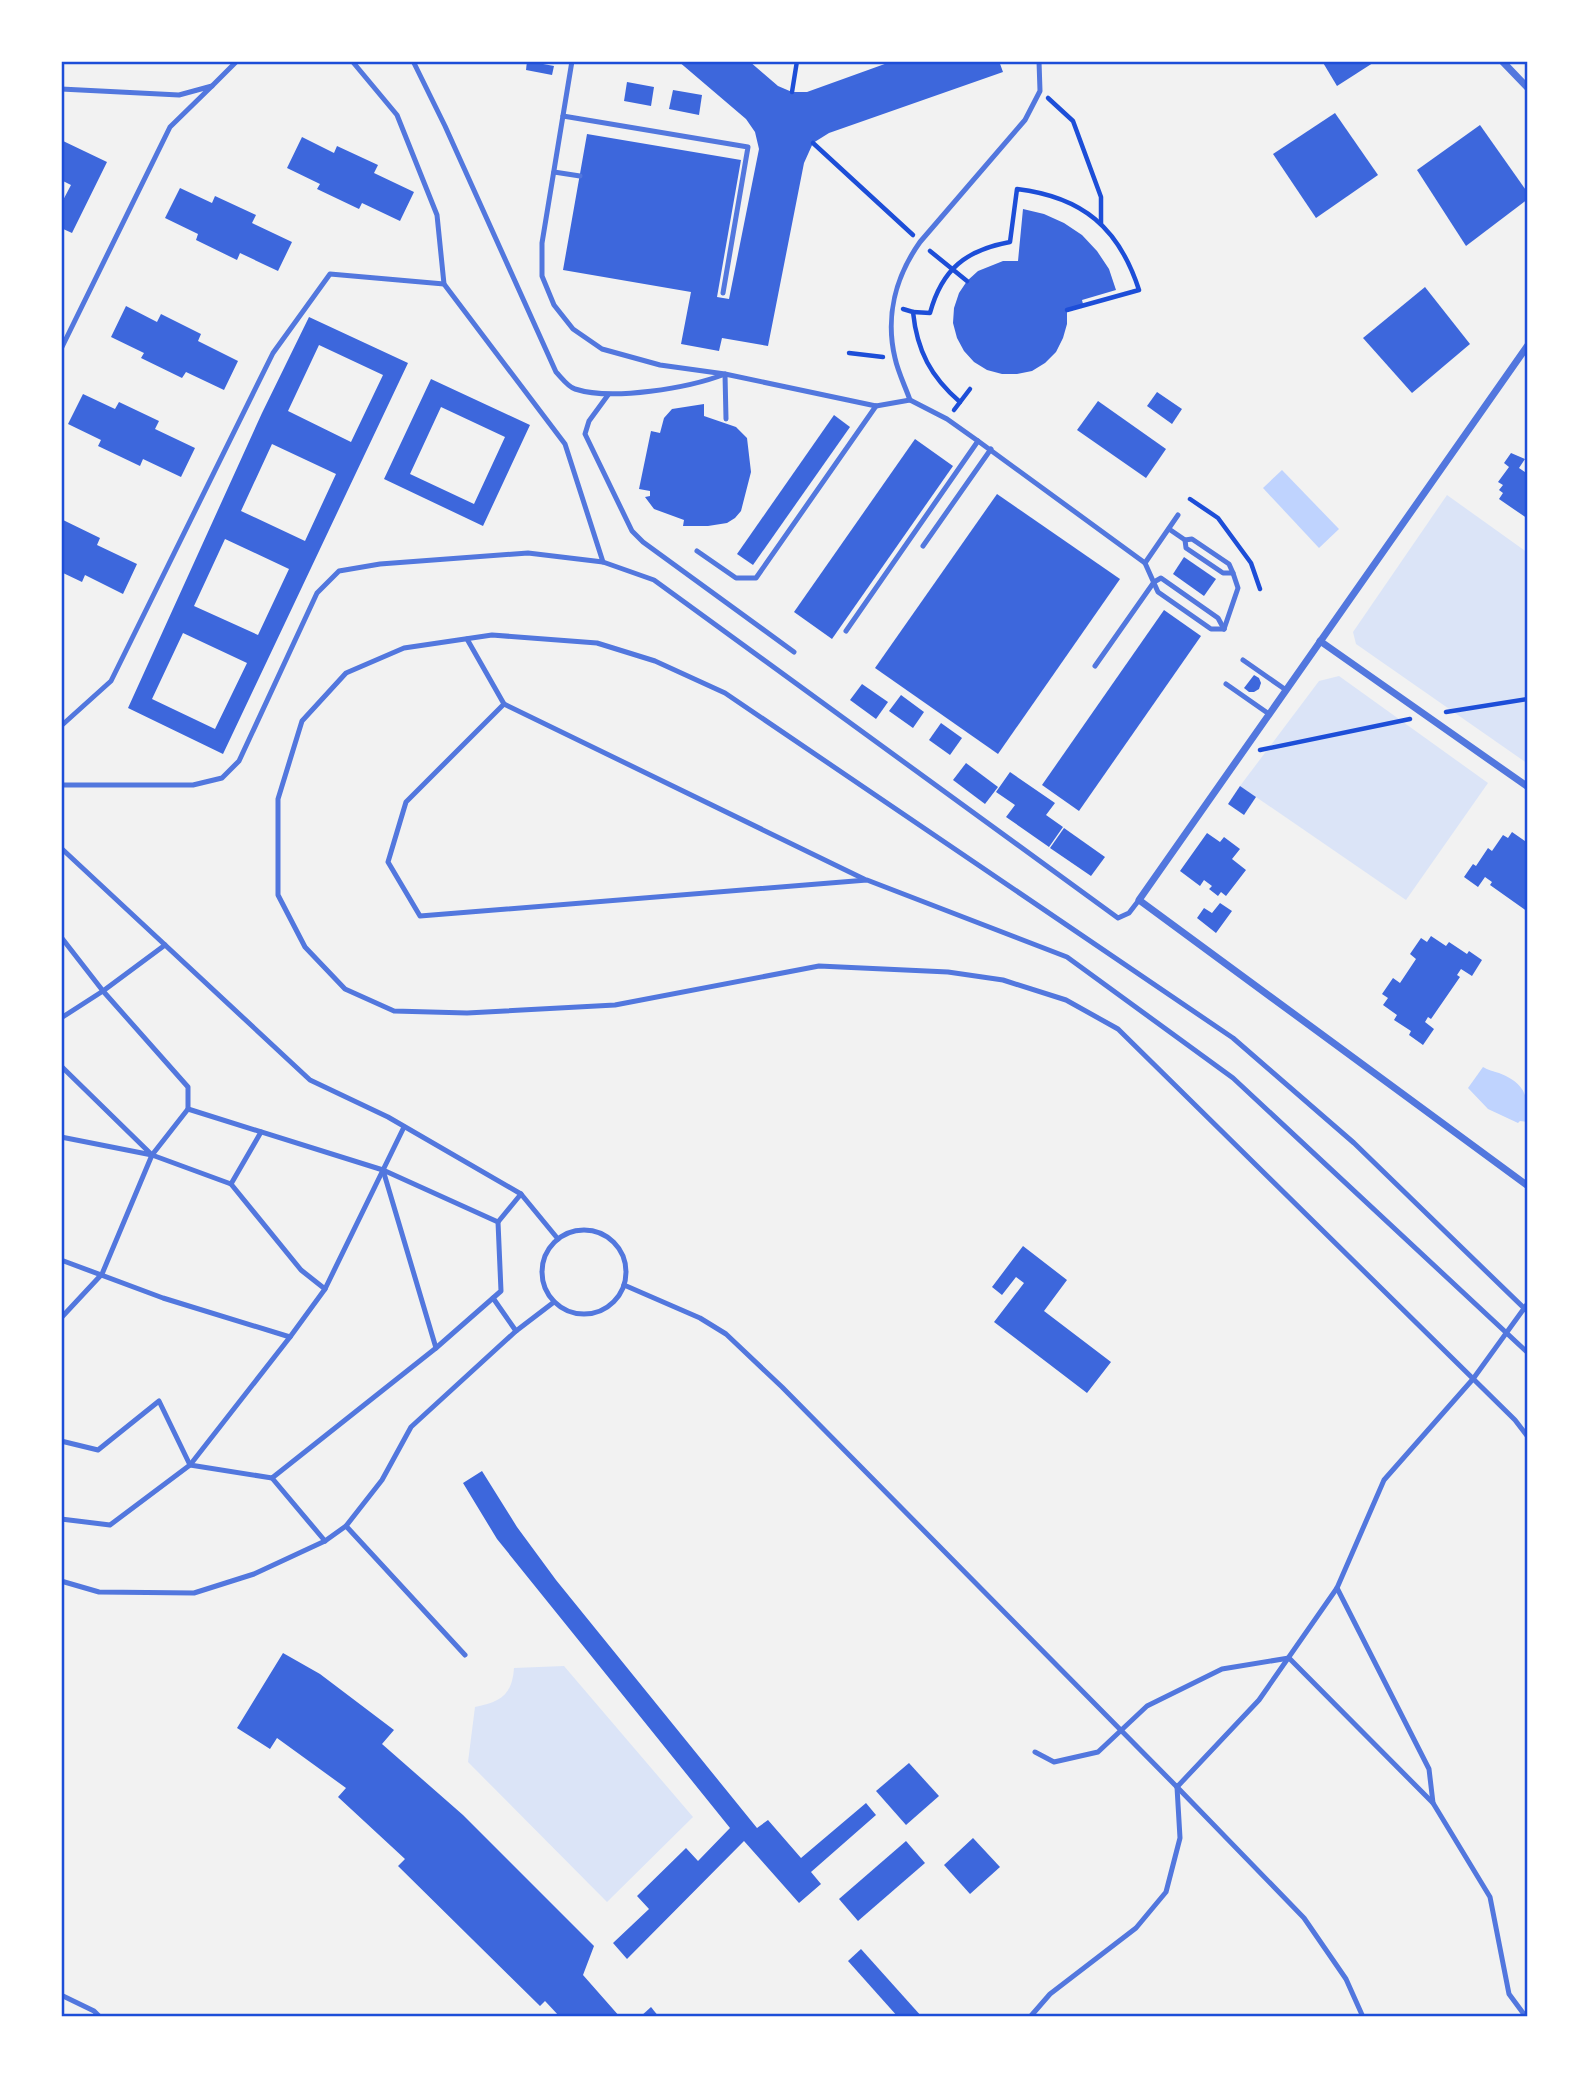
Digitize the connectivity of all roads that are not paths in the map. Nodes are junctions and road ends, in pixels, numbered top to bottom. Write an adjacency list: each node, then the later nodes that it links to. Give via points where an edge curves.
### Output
1 (237, 61): 7 (lane)
2 (352, 61): 13 (lane, via 397,115 437,215)
3 (413, 61): 18 (lane, via 556,372 572,389)
4 (572, 61): 10 (lane)
5 (1039, 61): 19 (lane, via 1040,91 1025,120 906,261 891,332)
6 (1502, 61): 8 (street)
7 (212, 86): 9 (lane, via 179,94); 16 (lane, via 170,127)
8 (1528, 88)
9 (61, 89)
10 (563, 116): 11 (lane); 14 (lane, via 748,147)
11 (554, 172): 12 (lane); 17 (lane, via 542,243 542,276 554,304 573,329 602,349 660,365)
12 (580, 176)
13 (444, 284): 29 (lane, via 565,444); 44 (lane, via 330,274 273,353 111,681)
14 (723, 293)
15 (1528, 345): 36 (street)
16 (61, 349)
17 (725, 374): 18 (lane, via 704,382); 20 (lane); 21 (lane)
18 (608, 395): 37 (lane, via 585,434 632,531)
19 (910, 400): 20 (lane); 22 (lane)
20 (876, 406): 28 (lane, via 756,578 736,578)
21 (726, 419)
22 (978, 441): 23 (lane); 34 (lane)
23 (991, 449): 27 (lane); 30 (lane)
24 (1178, 515): 25 (lane)
25 (1168, 529): 26 (lane); 30 (lane)
26 (1185, 540): 31 (lane, via 1192,539 1229,564); 31 (lane, via 1186,548 1223,573)
27 (923, 546)
28 (697, 551)
29 (603, 562): 45 (lane, via 528,553 339,571 317,593 239,761 222,778 193,785); 49 (lane, via 654,580 1118,918)
30 (1144, 563): 32 (lane)
31 (1233, 573): 33 (lane, via 1238,588)
32 (1154, 582): 33 (lane, via 1158,592 1211,629); 33 (lane, via 1161,578 1218,618); 39 (lane)
33 (1224, 629)
34 (846, 631)
35 (467, 639): 42 (lane); 72 (lane, via 492,635 597,643 655,661 725,693 1233,1038 1354,1143); 79 (lane, via 404,648 346,673 302,721 278,799 278,895 305,947 345,989 394,1011 467,1013 615,1005 819,966 948,972 1003,980 1066,1000 1118,1029)
36 (1320, 641): 41 (street); 46 (street)
37 (794, 652)
38 (1243, 660): 41 (lane)
39 (1095, 666)
40 (1226, 684): 43 (lane)
41 (1286, 690): 43 (street)
42 (504, 704): 48 (lane); 48 (lane, via 406,802 388,862 420,916)
43 (1269, 714): 49 (street)
44 (61, 726)
45 (61, 785)
46 (1528, 787)
47 (61, 848): 51 (lane)
48 (867, 880): 75 (lane, via 1067,957 1233,1078)
49 (1139, 900): 62 (street)
50 (61, 937): 52 (lane)
51 (165, 945): 52 (lane); 56 (lane, via 310,1080)
52 (103, 991): 53 (lane); 55 (lane, via 188,1087)
53 (61, 1018)
54 (61, 1066): 59 (lane)
55 (188, 1109): 57 (lane); 59 (lane)
56 (404, 1127): 60 (lane); 63 (lane)
57 (261, 1132): 60 (lane); 61 (lane)
58 (61, 1137): 59 (lane)
59 (152, 1155): 61 (lane); 67 (lane)
60 (383, 1170): 64 (lane); 69 (lane); 77 (lane)
61 (231, 1184): 69 (lane, via 301,1270)
62 (1528, 1186)
63 (520, 1194): 64 (lane); 65 (lane)
64 (498, 1222): 70 (lane, via 501,1291)
65 (558, 1239): 68 (lane, via 587,1230 614,1242 623,1255); 71 (lane, via 548,1249 542,1277)
66 (61, 1260): 67 (lane)
67 (102, 1275): 73 (lane); 76 (lane)
68 (624, 1285): 71 (lane, via 617,1298 594,1313 580,1314); 92 (lane, via 726,1334)
69 (325, 1289): 76 (lane)
70 (493, 1298): 74 (lane); 77 (lane)
71 (554, 1302): 74 (lane)
72 (1526, 1308): 75 (lane)
73 (61, 1318)
74 (516, 1331): 85 (lane, via 411,1427 382,1480)
75 (1505, 1332): 78 (lane); 79 (lane)
76 (290, 1337): 82 (lane)
77 (436, 1348): 83 (lane)
78 (1528, 1353)
79 (1473, 1379): 80 (lane); 88 (lane, via 1384,1480)
80 (1528, 1437)
81 (61, 1441): 82 (lane, via 98,1450 159,1401)
82 (190, 1465): 83 (lane); 84 (lane, via 110,1525)
83 (272, 1478): 86 (lane)
84 (61, 1519)
85 (346, 1526): 86 (lane); 89 (lane)
86 (325, 1541): 87 (lane, via 254,1574 194,1593 99,1592)
87 (61, 1581)
88 (1337, 1588): 90 (lane); 93 (lane, via 1429,1769)
89 (465, 1655)
90 (1289, 1658): 91 (lane, via 1222,1669 1147,1706 1098,1752 1054,1762); 92 (lane, via 1259,1700); 93 (lane)
91 (1034, 1752)
92 (1177, 1787): 96 (lane, via 1180,1838 1166,1892 1136,1928 1050,1994); 97 (lane, via 1304,1918 1346,1979)
93 (1433, 1803): 98 (lane, via 1490,1897 1509,1994)
94 (61, 1995): 95 (lane)
95 (100, 2017)
96 (1030, 2017)
97 (1363, 2017)
98 (1526, 2017)

